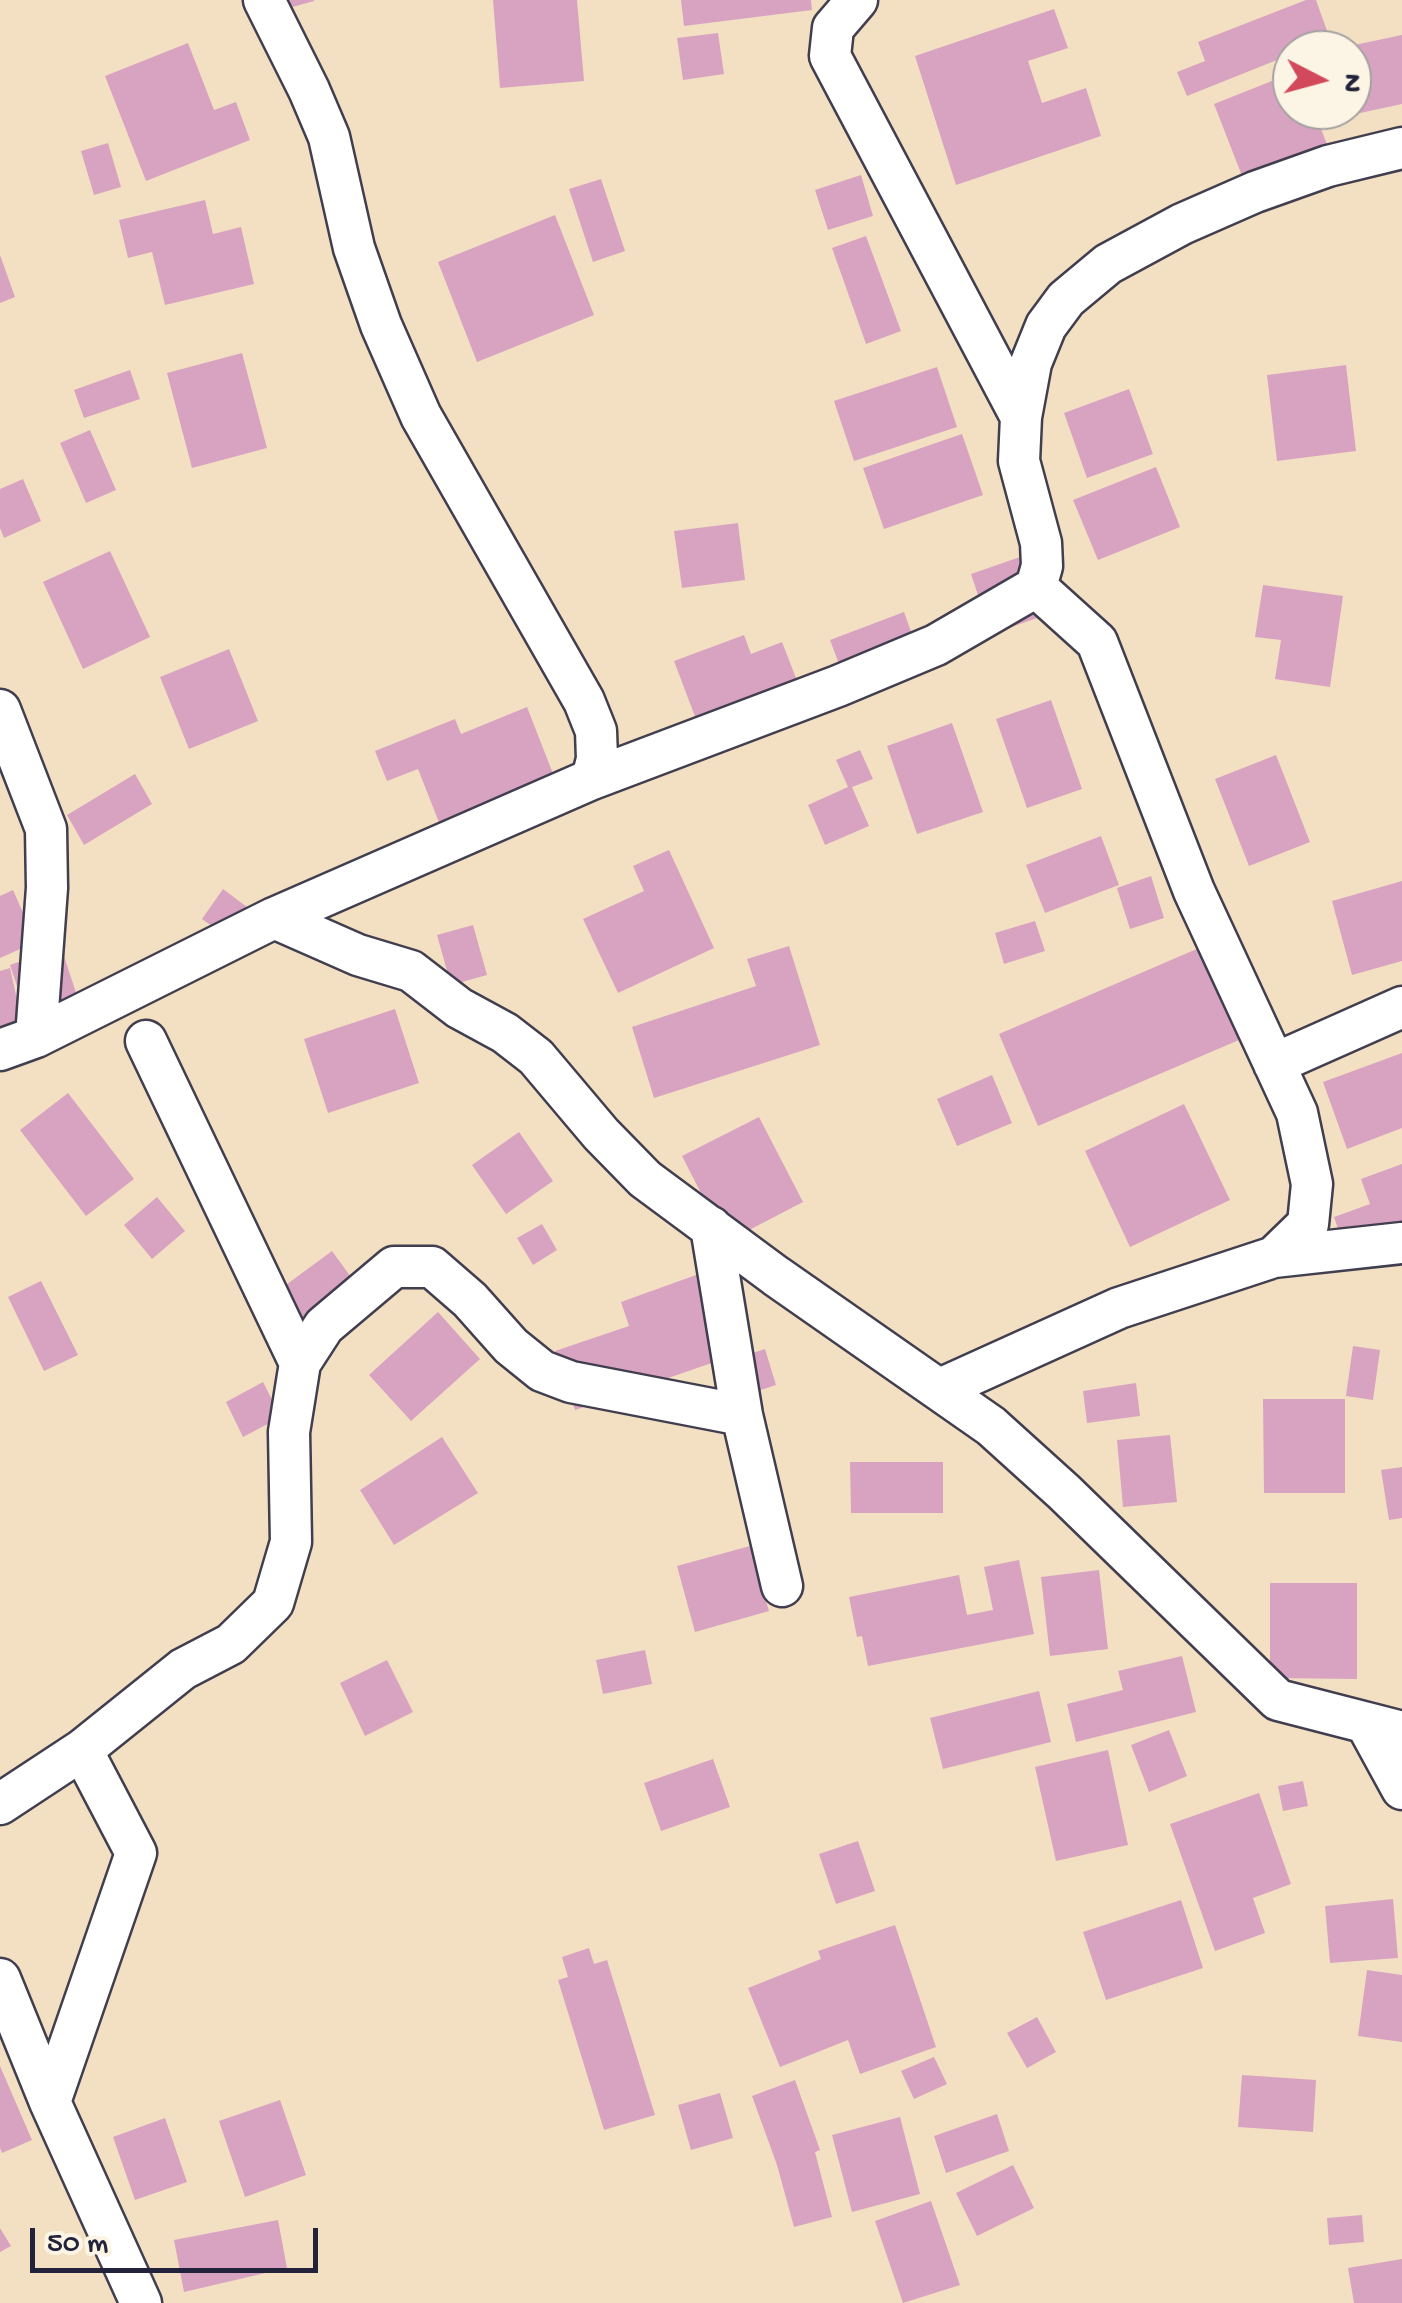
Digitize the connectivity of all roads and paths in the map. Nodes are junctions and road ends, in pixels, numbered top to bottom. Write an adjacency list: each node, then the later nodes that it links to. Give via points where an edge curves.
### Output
1 (264, 0): 7 (street, via 329,137 354,248 421,416 584,701 596,732)
2 (857, 0): 4 (street, via 833,28 830,56)
3 (1402, 148): 4 (street, via 1255,192 1108,264 1046,326)
4 (1020, 417): 5 (street, via 1019,461 1041,543)
5 (1036, 587): 7 (street, via 936,644); 12 (street, via 1097,642 1194,891)
6 (0, 710): 11 (street, via 46,829 47,888)
7 (592, 778): 8 (street)
8 (274, 918): 11 (street); 13 (street, via 411,971 458,1008 505,1033 536,1057 644,1180)
9 (1402, 1007): 12 (street)
10 (146, 1041): 16 (street)
11 (18, 1043)
12 (1274, 1064): 15 (street, via 1297,1113 1312,1184 1308,1224)
13 (711, 1227): 17 (street); 18 (street)
14 (1402, 1243): 15 (street)
15 (1274, 1257): 17 (street, via 1119,1308)
16 (300, 1364): 18 (street, via 324,1326 394,1267 432,1267 542,1371); 21 (street, via 289,1432 291,1542 274,1603 230,1644 183,1669)
17 (940, 1389): 20 (street, via 1064,1492 1278,1700)
18 (742, 1415): 19 (street)
19 (782, 1586)
20 (1384, 1728): 22 (street)
21 (82, 1750): 23 (street); 25 (street, via 136,1853)
22 (1402, 1789)
23 (0, 1804)
24 (0, 1979): 25 (street)
25 (50, 2102): 26 (street)
26 (141, 2303)

